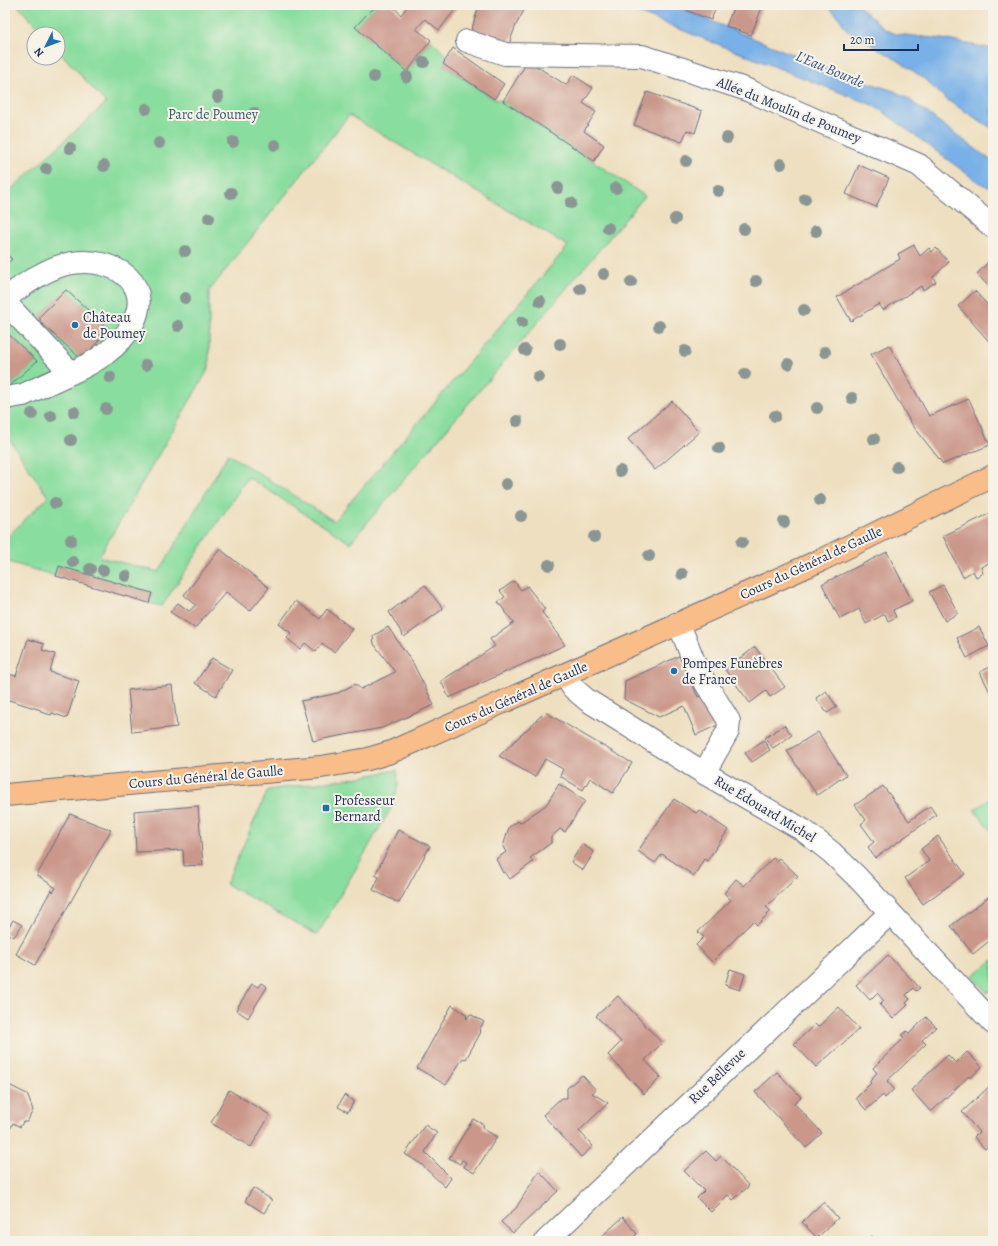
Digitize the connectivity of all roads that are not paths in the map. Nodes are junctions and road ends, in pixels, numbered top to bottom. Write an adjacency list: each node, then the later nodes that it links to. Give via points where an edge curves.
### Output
1 (467, 41): 2 (street, Allée du Moulin de Poumey, via 505,54 642,56 745,89 919,166)
2 (993, 227)
3 (5, 298): 5 (street, via 62,265 83,261 106,263 122,271 135,286 139,304 132,324 106,354)
4 (5, 302): 5 (street)
5 (72, 373): 6 (street, via 23,395)
6 (5, 398)
7 (993, 476): 8 (main road, Cours du Général de Gaulle, via 821,560)
8 (676, 624): 9 (main road, Cours du Général de Gaulle); 10 (street, via 683,634 697,669 729,721 728,731)
9 (565, 675): 10 (street, Rue Édouard Michel, via 573,688 584,698); 11 (main road, Cours du Général de Gaulle, via 415,743 368,759 321,767)
10 (704, 773): 12 (street, Rue Édouard Michel, via 803,830 831,852)
11 (5, 795)
12 (890, 913): 13 (street, Rue Édouard Michel); 14 (street, Rue Bellevue)
13 (993, 1023)
14 (546, 1241)

